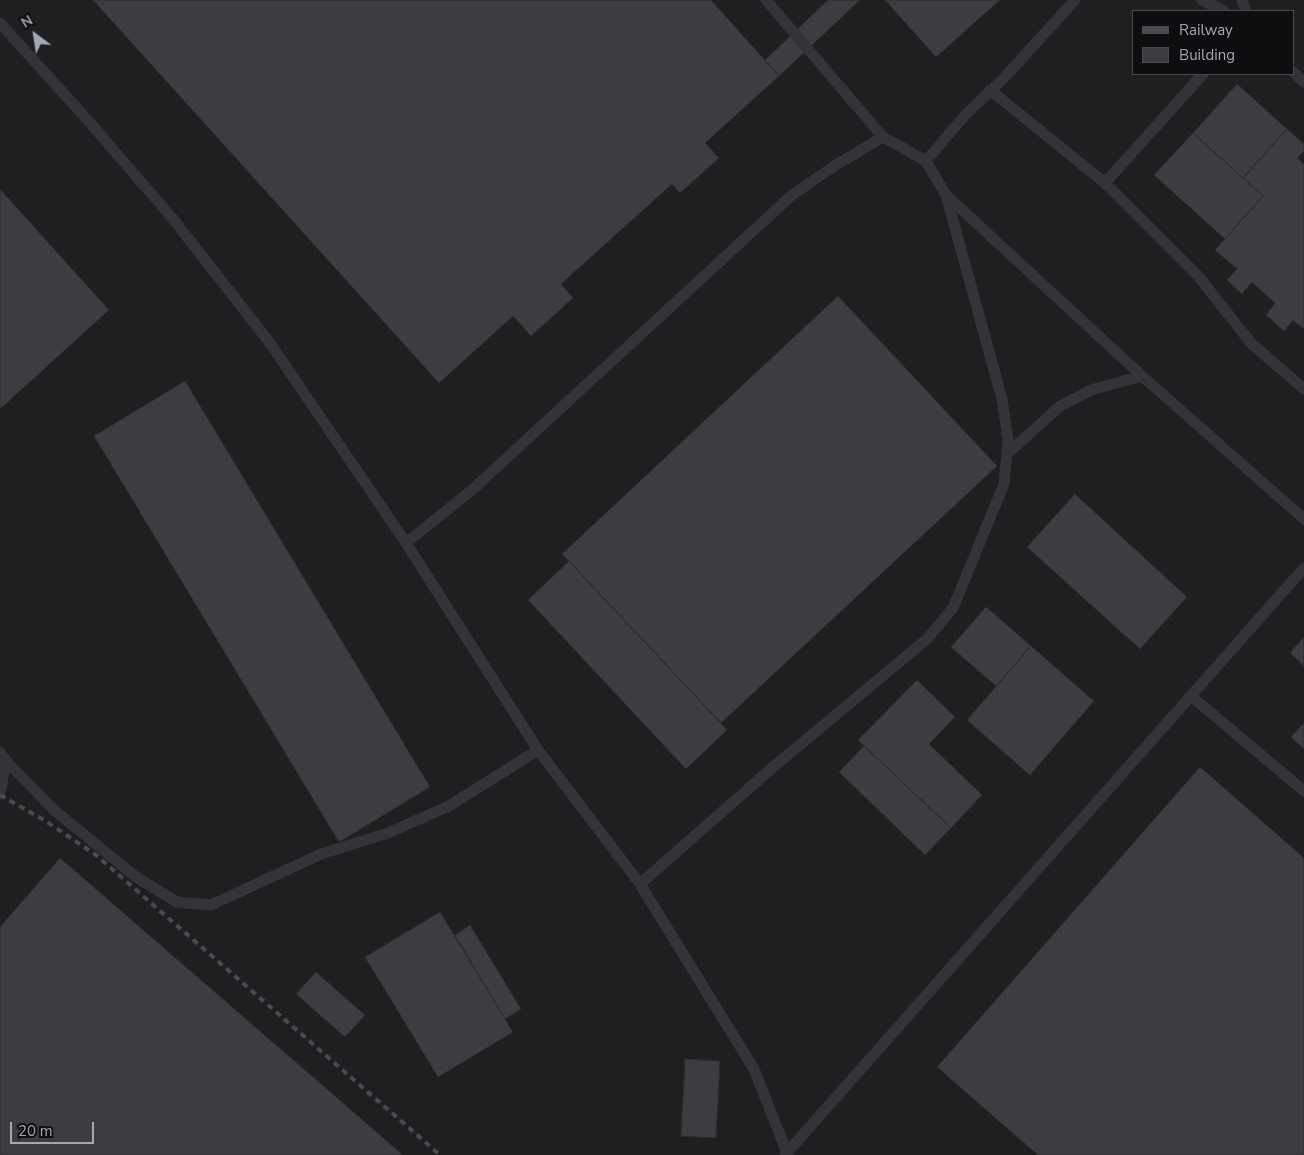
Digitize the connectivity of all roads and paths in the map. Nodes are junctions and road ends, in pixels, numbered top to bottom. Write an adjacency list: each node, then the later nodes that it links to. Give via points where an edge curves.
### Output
1 (766, 0): 10 (lane)
2 (1075, 0): 9 (lane)
3 (1202, 0): 4 (lane)
4 (1222, 10)
5 (0, 23): 18 (lane, via 174,219 270,343)
6 (1294, 73): 8 (lane)
7 (1202, 75): 12 (lane)
8 (1304, 82)
9 (990, 90): 11 (lane); 12 (lane)
10 (883, 137): 11 (lane); 18 (lane, via 792,195 472,490)
11 (926, 161): 13 (lane)
12 (1105, 183): 15 (lane, via 1198,276 1251,343)
13 (946, 195): 14 (lane); 16 (lane, via 1002,399 1008,440)
14 (1142, 376): 16 (lane, via 1091,390 1060,406); 17 (lane)
15 (1304, 389)
16 (1006, 454): 25 (lane, via 1004,484 953,608 927,639 772,768)
17 (1304, 519)
18 (406, 543): 21 (lane)
19 (1304, 568): 20 (lane)
20 (1191, 696): 23 (lane); 26 (lane)
21 (538, 750): 22 (lane, via 449,806 388,833 321,854 211,905 177,902 136,877 54,810); 25 (lane)
22 (3, 756): 24 (lane)
23 (1304, 791)
24 (0, 794)
25 (640, 884): 26 (lane, via 754,1068)
26 (786, 1154)

